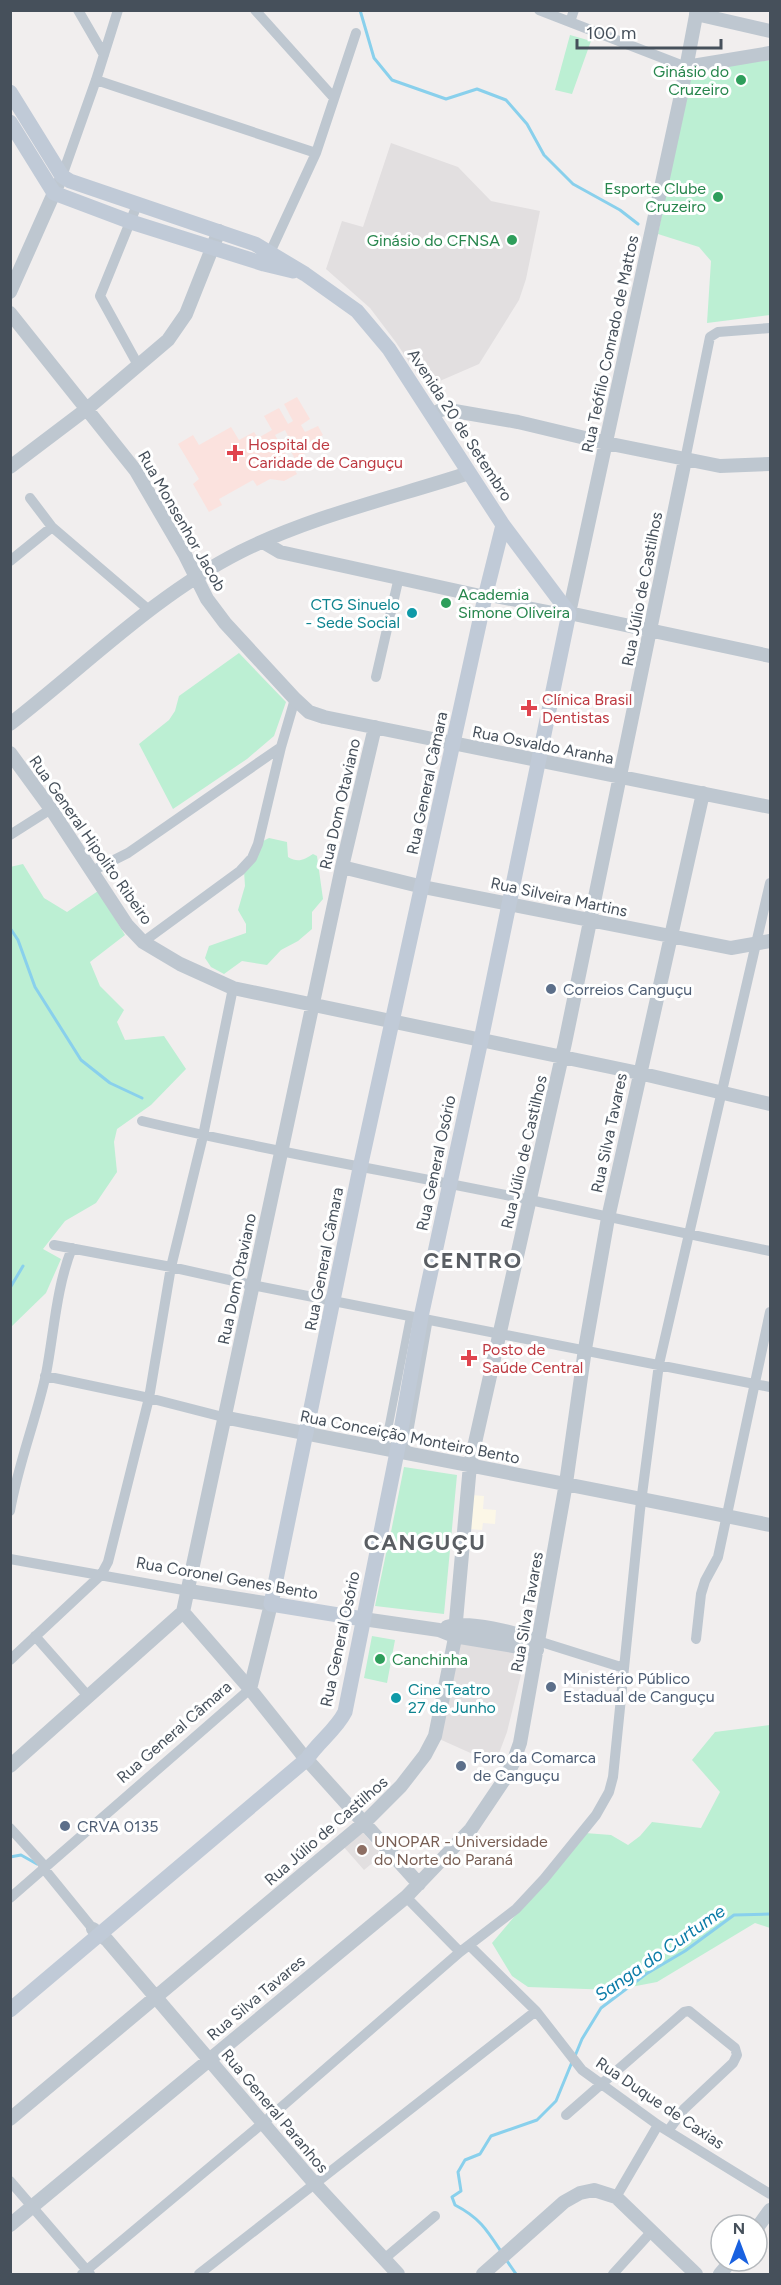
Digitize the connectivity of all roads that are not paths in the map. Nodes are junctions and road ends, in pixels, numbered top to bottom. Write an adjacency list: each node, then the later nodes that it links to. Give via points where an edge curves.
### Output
1 (78, 10): 11 (street)
2 (118, 10): 11 (street)
3 (255, 10): 15 (street)
4 (539, 10): 7 (street)
5 (574, 10): 7 (street)
6 (697, 12): 8 (street); 12 (street, Rua Teófilo Conrado de Mattos)
7 (570, 22): 12 (street)
8 (771, 31)
9 (356, 33): 15 (street)
10 (771, 53): 12 (street)
11 (104, 55): 13 (street)
12 (686, 67): 33 (street, Rua Teófilo Conrado de Mattos)
13 (96, 80): 19 (street); 20 (street)
14 (10, 92): 17 (main road)
15 (334, 98): 19 (street)
16 (10, 122): 18 (main road)
17 (34, 128): 18 (main road); 20 (main road)
18 (20, 138): 21 (main road)
19 (316, 153): 26 (street)
20 (62, 176): 21 (street); 22 (main road, Avenida 20 de Setembro)
21 (54, 193): 23 (main road, Avenida 20 de Setembro); 27 (street)
22 (136, 205): 23 (street); 24 (main road, Avenida 20 de Setembro)
23 (131, 222): 25 (main road, Avenida 20 de Setembro); 30 (street, via 100,296)
24 (219, 231): 25 (street); 26 (main road, Avenida 20 de Setembro)
25 (213, 248): 26 (main road, Avenida 20 de Setembro); 30 (street, via 180,326)
26 (268, 258): 32 (main road, Avenida 20 de Setembro, via 305,274 357,311 389,349)
27 (10, 292)
28 (10, 313): 31 (street, Rua Monsenhor Jacob)
29 (771, 327): 34 (street, Rua Júlio de Castilhos, via 714,333 710,337)
30 (138, 364): 31 (street)
31 (87, 408): 36 (street); 43 (street, Rua Monsenhor Jacob, via 136,471)
32 (432, 414): 33 (street, via 443,410 518,422); 37 (main road, Avenida 20 de Setembro)
33 (606, 443): 34 (street); 47 (street, Rua Teófilo Conrado de Mattos)
34 (685, 460): 35 (street, via 720,466); 48 (street, Rua Júlio de Castilhos)
35 (771, 464)
36 (10, 467)
37 (469, 473): 39 (main road, Avenida 20 de Setembro); 41 (street, via 339,513)
38 (30, 498): 40 (street)
39 (504, 525): 45 (main road, Rua General Câmara); 47 (main road, Avenida 20 de Setembro)
40 (52, 527): 42 (street); 46 (street)
41 (263, 542): 43 (street); 44 (street, via 280,552)
42 (10, 561)
43 (197, 577): 46 (street); 51 (street, Rua Monsenhor Jacob, via 225,623)
44 (399, 577): 45 (street); 50 (street)
45 (485, 597): 47 (street); 55 (main road, Rua General Câmara)
46 (149, 610): 53 (street)
47 (569, 613): 48 (street); 58 (main road, Rua General Osório)
48 (651, 630): 49 (street); 59 (street, Rua Júlio de Castilhos)
49 (771, 656)
50 (376, 677)
51 (295, 699): 52 (street, Rua Monsenhor Jacob); 56 (street)
52 (309, 712): 54 (street, Rua Osvaldo Aranha)
53 (10, 724)
54 (375, 727): 55 (street, Rua Osvaldo Aranha); 64 (street, Rua Dom Otaviano)
55 (454, 744): 58 (street, Rua Osvaldo Aranha); 67 (main road, Rua General Câmara)
56 (281, 747): 65 (street, via 128,853); 71 (street, via 252,858)
57 (10, 753): 62 (street, Rua General Hipolito Ribeiro)
58 (538, 761): 59 (street, Rua Osvaldo Aranha); 68 (main road, Rua General Osório)
59 (620, 777): 60 (street, Rua Osvaldo Aranha); 69 (street, Rua Júlio de Castilhos)
60 (703, 793): 61 (street, Rua Osvaldo Aranha); 70 (street, Rua Silva Tavares)
61 (771, 807)
62 (51, 809): 63 (street); 65 (street, Rua General Hipolito Ribeiro)
63 (10, 835)
64 (342, 867): 67 (street, Rua Silveira Martins); 74 (street, Rua Dom Otaviano)
65 (92, 871): 71 (street, Rua General Hipolito Ribeiro, via 127,925)
66 (771, 883): 72 (street)
67 (423, 887): 68 (street, Rua Silveira Martins); 75 (main road, Rua General Câmara)
68 (509, 904): 69 (street, Rua Silveira Martins); 76 (main road, Rua General Osório)
69 (589, 920): 70 (street, Rua Silveira Martins); 77 (street, Rua Júlio de Castilhos)
70 (671, 937): 72 (street, Rua Silveira Martins, via 731,948); 78 (street, Rua Silva Tavares)
71 (143, 942): 73 (street, Rua General Hipolito Ribeiro)
72 (764, 943): 79 (street)
73 (233, 988): 74 (street, Rua General Hipolito Ribeiro); 82 (street)
74 (313, 1005): 75 (street, Rua General Hipolito Ribeiro); 83 (street, Rua Dom Otaviano)
75 (392, 1022): 76 (street, Rua General Hipolito Ribeiro); 84 (main road, Rua General Câmara)
76 (481, 1040): 77 (street, Rua General Hipolito Ribeiro); 85 (main road, Rua General Osório)
77 (562, 1058): 78 (street, Rua General Hipolito Ribeiro); 86 (street, Rua Júlio de Castilhos)
78 (639, 1073): 79 (street, Rua General Hipolito Ribeiro); 87 (street, Rua Silva Tavares)
79 (723, 1093): 80 (street, Rua General Hipolito Ribeiro); 88 (street)
80 (771, 1104)
81 (142, 1121): 82 (street)
82 (202, 1136): 83 (street); 92 (street)
83 (281, 1152): 84 (street); 93 (street, Rua Dom Otaviano)
84 (360, 1168): 85 (street); 94 (main road, Rua General Câmara)
85 (450, 1185): 86 (street); 96 (main road, Rua General Osório)
86 (530, 1200): 87 (street); 97 (street, Rua Júlio de Castilhos)
87 (608, 1218): 88 (street); 98 (street, Rua Silva Tavares)
88 (688, 1235): 91 (street); 99 (street)
89 (54, 1245): 90 (street)
90 (72, 1248): 92 (street); 100 (street, via 63,1274)
91 (771, 1251)
92 (171, 1267): 93 (street); 103 (street)
93 (252, 1285): 94 (street); 104 (street, Rua Dom Otaviano)
94 (334, 1300): 96 (street); 105 (main road, Rua General Câmara)
95 (771, 1312): 101 (street)
96 (419, 1321): 97 (street); 106 (street); 107 (main road, Rua General Osório)
97 (500, 1333): 98 (street); 108 (street, Rua Júlio de Castilhos)
98 (585, 1349): 99 (street); 109 (street, Rua Silva Tavares)
99 (659, 1364): 101 (street); 110 (street)
100 (45, 1376): 103 (street, Rua Conceição Monteiro Bento); 111 (street)
101 (754, 1384): 102 (street); 112 (street)
102 (771, 1387)
103 (149, 1398): 104 (street, Rua Conceição Monteiro Bento); 115 (street, via 113,1544)
104 (223, 1417): 105 (street, Rua Conceição Monteiro Bento); 116 (street, Rua Dom Otaviano)
105 (307, 1434): 107 (street, Rua Conceição Monteiro Bento); 117 (main road, Rua General Câmara)
106 (386, 1440)
107 (402, 1448): 108 (street, Rua Conceição Monteiro Bento); 119 (main road, Rua General Osório)
108 (470, 1465): 109 (street, Rua Conceição Monteiro Bento); 120 (street, Rua Júlio de Castilhos)
109 (566, 1483): 110 (street, Rua Conceição Monteiro Bento); 123 (street, Rua Silva Tavares)
110 (642, 1498): 112 (street, Rua Conceição Monteiro Bento); 125 (street)
111 (10, 1511)
112 (727, 1516): 113 (street, Rua Conceição Monteiro Bento); 122 (street, via 718,1557 701,1594)
113 (771, 1525)
114 (10, 1559): 115 (street, Rua Coronel Genes Bento)
115 (101, 1575): 116 (street, Rua Coronel Genes Bento); 121 (street)
116 (189, 1592): 117 (street, Rua Coronel Genes Bento); 118 (street, Rua Dom Otaviano)
117 (272, 1605): 119 (main road, Rua Coronel Genes Bento); 126 (street, Rua General Câmara)
118 (183, 1612): 126 (street); 127 (street)
119 (363, 1619): 120 (street, Rua Coronel Genes Bento); 128 (main road, Rua General Osório, via 345,1712 340,1722)
120 (454, 1631): 123 (street, Rua Coronel Genes Bento); 130 (street, Rua Júlio de Castilhos, via 435,1736 402,1786)
121 (35, 1636): 124 (street); 127 (street)
122 (696, 1639)
123 (538, 1646): 125 (street, Rua Coronel Genes Bento); 133 (street, Rua Silva Tavares, via 513,1763 487,1809)
124 (10, 1660)
125 (624, 1668): 137 (street, via 613,1777 596,1815 516,1909)
126 (250, 1689): 128 (street); 132 (street, Rua General Câmara)
127 (88, 1696): 129 (street)
128 (304, 1756): 130 (street); 136 (main road, Rua General Osório)
129 (10, 1766)
130 (365, 1822): 133 (street); 138 (street, Rua Júlio de Castilhos)
131 (10, 1828): 132 (street, Rua General Paranhos)
132 (45, 1866): 135 (street, Rua General Câmara); 136 (street, Rua General Paranhos)
133 (419, 1884): 134 (street, Rua Silva Tavares)
134 (406, 1897): 137 (street, Rua Duque de Caxias); 142 (street, Rua Silva Tavares)
135 (10, 1899)
136 (100, 1932): 138 (street, Rua General Paranhos); 139 (main road, Rua General Osório); 140 (main road, Rua General Osório)
137 (465, 1949): 141 (street, Rua Duque de Caxias); 146 (street)
138 (156, 1997): 142 (street, Rua General Paranhos); 145 (street, Rua Júlio de Castilhos)
139 (10, 2000)
140 (10, 2010)
141 (536, 2012): 143 (street, Rua Duque de Caxias, via 564,2050); 149 (street)
142 (209, 2059): 146 (street, Rua General Paranhos); 152 (street, Rua Silva Tavares)
143 (600, 2085): 144 (street); 147 (street, Rua Duque de Caxias); 147 (street, via 684,2012 693,2013 735,2048 737,2055)
144 (566, 2115)
145 (10, 2119)
146 (263, 2123): 149 (street, Rua General Paranhos); 158 (street)
147 (663, 2128): 150 (street, Rua Duque de Caxias); 151 (street)
148 (10, 2181): 152 (street)
149 (315, 2184): 156 (street, Rua General Paranhos); 159 (street)
150 (771, 2194)
151 (616, 2197): 155 (street); 157 (street, via 594,2190 564,2202)
152 (33, 2207): 154 (street, Rua Silva Tavares); 158 (street)
153 (435, 2217): 156 (street)
154 (10, 2225)
155 (652, 2231): 161 (street); 162 (street)
156 (384, 2259): 160 (street, Rua General Paranhos)
157 (487, 2271)
158 (87, 2273)
159 (199, 2274)
160 (398, 2274)
161 (613, 2274)
162 (696, 2274)

